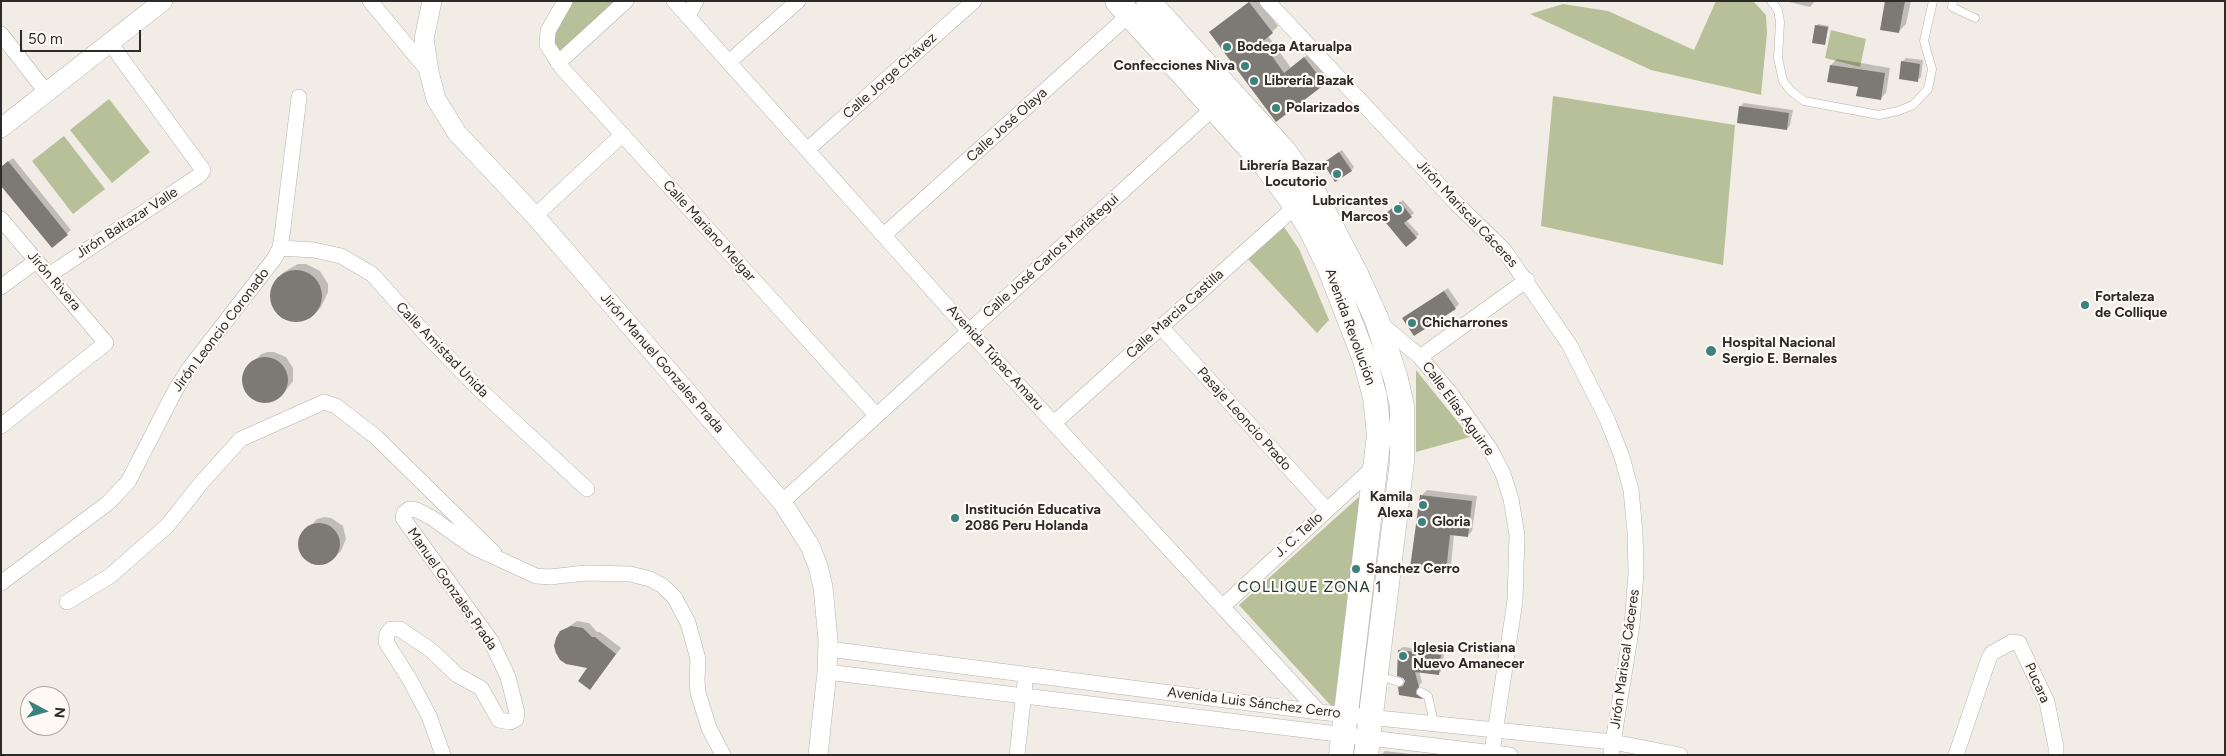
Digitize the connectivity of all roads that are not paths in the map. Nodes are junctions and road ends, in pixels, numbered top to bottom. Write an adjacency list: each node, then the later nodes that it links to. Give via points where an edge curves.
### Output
1 (162, 1): 18 (street)
2 (370, 1): 21 (street)
3 (432, 1): 21 (street, Jirón Manuel Gonzales Prada, via 424,39)
4 (565, 1): 20 (street, Calle Mariano Melgar, via 548,31 547,45)
5 (626, 1): 20 (street)
6 (674, 1): 15 (street, Avenida Túpac Amaru)
7 (696, 1): 15 (street)
8 (798, 1): 19 (street)
9 (974, 1): 28 (street, Calle Jorge Chávez)
10 (1267, 1): 36 (street, Jirón Mariscal Cáceres, via 1504,250)
11 (1771, 1): 12 (lane, via 1778,10 1780,22 1778,58 1783,81 1791,91 1804,102 1879,115 1913,105 1928,89 1932,69 1924,42)
12 (1934, 1)
13 (1953, 1): 16 (lane, via 1952,7)
14 (1131, 6): 22 (main road, Avenida Revolución); 25 (main road, Avenida Revolución); 32 (street, Calle José Olaya)
15 (688, 15): 19 (street, Avenida Túpac Amaru)
16 (1975, 18)
17 (1, 34): 23 (street)
18 (110, 43): 23 (street); 35 (street, Jirón Baltazar Valle, via 203,170)
19 (729, 62): 28 (street, Avenida Túpac Amaru)
20 (558, 63): 27 (street, Calle Mariano Melgar)
21 (429, 72): 30 (street, Jirón Manuel Gonzales Prada, via 436,99 457,133)
22 (1231, 91): 25 (street, Calle José Carlos Mariátegui); 38 (main road, Avenida Revolución, via 1284,151 1313,191 1334,228)
23 (46, 92): 26 (street)
24 (299, 97): 33 (street)
25 (1213, 108): 29 (main road, Avenida Revolución, via 1267,167); 40 (street, Calle José Carlos Mariátegui)
26 (1, 128)
27 (622, 135): 30 (street); 42 (street, Calle Mariano Melgar)
28 (807, 150): 32 (street, Avenida Túpac Amaru)
29 (1296, 206): 39 (street, Calle Marcia Castilla); 45 (main road, Avenida Revolución, via 1329,267 1365,360 1378,416)
30 (535, 216): 47 (street, Jirón Manuel Gonzales Prada)
31 (1, 219): 34 (street, Jirón Rivera)
32 (884, 235): 40 (street, Avenida Túpac Amaru)
33 (280, 248): 46 (street, Calle Amistad Unida, via 341,256 372,274 430,340 480,390); 50 (street, Jirón Leoncio Coronado, via 186,373 128,482 108,502)
34 (36, 261): 35 (street, Jirón Rivera); 37 (street)
35 (48, 275): 44 (street, Jirón Rivera, via 106,343)
36 (1527, 280): 41 (street); 63 (street, Jirón Mariscal Cáceres, via 1570,344 1590,382 1616,442 1631,490 1635,532 1632,625)
37 (1, 288)
38 (1376, 320): 41 (street, Calle Elías Aguirre); 62 (main road, Avenida Revolución, via 1396,379 1402,406 1403,434 1388,679)
39 (1161, 327): 43 (street, Calle Marcia Castilla); 48 (street, Pasaje Leoncio Prado)
40 (969, 331): 42 (street, Calle José Carlos Mariátegui); 43 (street, Avenida Túpac Amaru)
41 (1420, 357): 60 (street, Calle Elías Aguirre, via 1490,449 1511,499 1518,535 1518,566)
42 (876, 414): 47 (street, Calle José Carlos Mariátegui)
43 (1054, 423): 52 (street, Avenida Túpac Amaru)
44 (1, 426)
45 (1376, 466): 48 (street, J. C. Tello); 61 (main road, Avenida Revolución)
46 (587, 489)
47 (782, 502): 53 (street, Jirón Manuel Gonzales Prada, via 810,546 818,566 824,587)
48 (1327, 510): 52 (street, J. C. Tello)
49 (502, 561): 51 (street, via 376,437 336,406 324,402 242,439 167,526 110,576); 64 (street, Manuel Gonzales Prada, via 536,576 630,574 663,586 675,598 688,623 698,659 698,693); 66 (street, Manuel Gonzales Prada, via 473,547 417,510 409,509 404,513 403,518 491,642 508,677 517,713 516,719 510,722 499,720 481,688 458,675 400,628 391,629 386,642 429,716)
50 (1, 583)
51 (67, 602)
52 (1223, 606): 58 (street, Avenida Túpac Amaru)
53 (828, 648): 54 (street, Jirón Manuel Gonzales Prada); 55 (street, Avenida Luis Sánchez Cerro)
54 (828, 672): 57 (street, Avenida Luis Sánchez Cerro); 67 (street, Jirón Manuel Gonzales Prada)
55 (1026, 674): 57 (street); 58 (street, Avenida Luis Sánchez Cerro)
56 (1421, 692): 59 (lane, via 1428,696)
57 (1023, 697): 61 (street, Avenida Luis Sánchez Cerro); 68 (street)
58 (1319, 712): 61 (street, Avenida Luis Sánchez Cerro)
59 (1434, 723): 60 (street, Avenida Luis Sánchez Cerro); 62 (street, Avenida Luis Sánchez Cerro)
60 (1495, 729): 63 (street, Avenida Luis Sánchez Cerro); 65 (street, Calle Elías Aguirre)
61 (1344, 735): 62 (street, Avenida Luis Sánchez Cerro); 62 (street, Avenida Luis Sánchez Cerro)
62 (1368, 737): 65 (street, Avenida Luis Sánchez Cerro)
63 (1612, 748): 70 (street, Avenida Luis Sánchez Cerro)
64 (719, 749)
65 (1492, 752): 69 (street, Avenida Luis Sánchez Cerro)
66 (443, 755)
67 (818, 755)
68 (1017, 755)
69 (1510, 755)
70 (1680, 755)
71 (1956, 755): 72 (street, Pucara, via 1989,658 2012,642 2019,643 2047,702)
72 (2056, 755)

